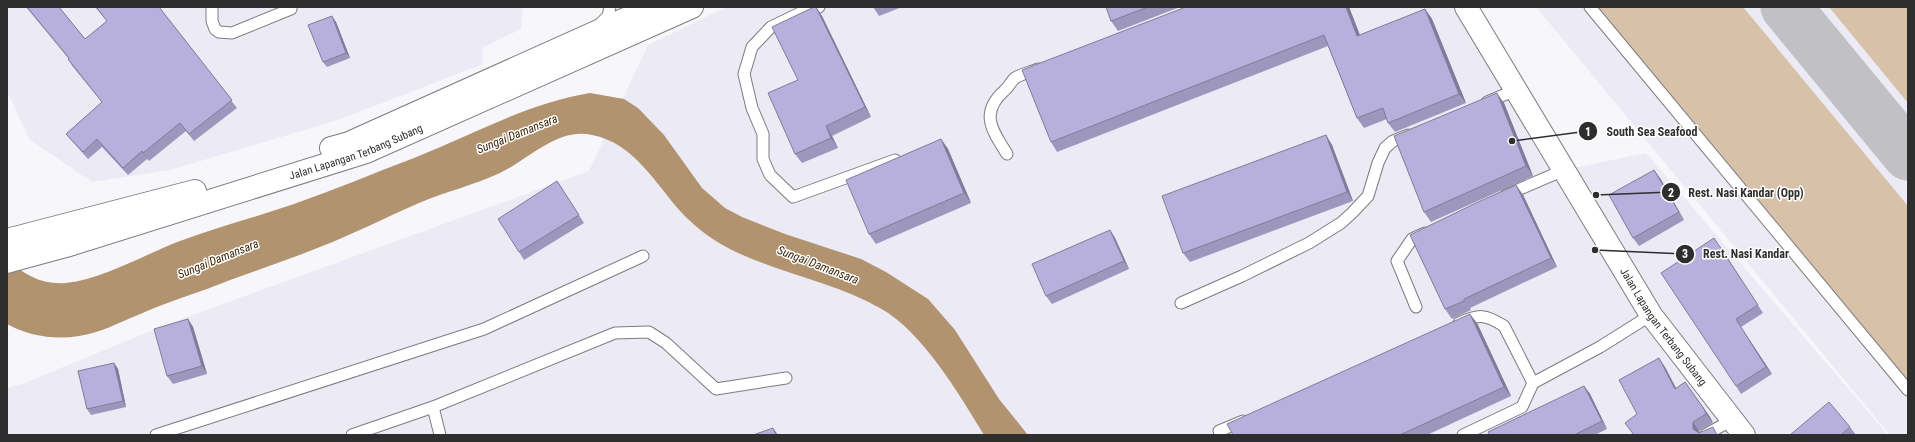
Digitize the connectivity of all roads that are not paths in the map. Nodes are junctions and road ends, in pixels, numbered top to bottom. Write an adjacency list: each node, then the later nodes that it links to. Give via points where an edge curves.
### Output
1 (212, 7): 8 (lane, via 215,29 219,32 232,33)
2 (610, 7): 9 (lane, via 608,16)
3 (652, 7): 9 (street, Jalan Lapangan Terbang Subang)
4 (692, 7): 20 (street, Jalan Lapangan Terbang Subang, via 366,152)
5 (819, 7): 15 (lane, via 771,27 752,47 744,74 752,108 763,134 763,159 770,175 793,197)
6 (1466, 7): 11 (street, Jalan Lapangan Terbang Subang)
7 (1590, 7): 29 (lane)
8 (291, 9)
9 (586, 38): 20 (street, Jalan Lapangan Terbang Subang, via 349,143)
10 (1051, 64): 14 (lane, via 1015,78 994,99 990,110 993,132)
11 (1516, 90): 12 (lane); 16 (street, Jalan Lapangan Terbang Subang)
12 (1480, 105)
13 (1415, 132): 23 (lane, via 1393,141 1385,148 1368,196 1341,223 1309,243)
14 (1007, 154)
15 (905, 157)
16 (1564, 170): 17 (lane); 25 (street, Jalan Lapangan Terbang Subang)
17 (1494, 200)
18 (1432, 229): 24 (lane, via 1412,239 1397,261)
19 (7, 240): 20 (street, Jalan Lapangan Terbang Subang)
20 (32, 245): 22 (street, Jalan Lapangan Terbang Subang)
21 (643, 256): 34 (lane, via 484,329)
22 (7, 262)
23 (1181, 303)
24 (1416, 307)
25 (1651, 315): 28 (lane, via 1600,347); 32 (street, Jalan Lapangan Terbang Subang)
26 (1447, 328): 28 (lane, via 1476,316 1504,326)
27 (786, 378): 30 (lane, via 716,389 666,343 650,332 615,333)
28 (1533, 383): 37 (lane, via 1522,407)
29 (1908, 390)
30 (433, 407): 35 (lane); 36 (lane)
31 (1255, 415): 33 (lane)
32 (1738, 427): 38 (lane)
33 (1219, 432)
34 (156, 435)
35 (352, 435)
36 (440, 435)
37 (1463, 435)
38 (1705, 435)

